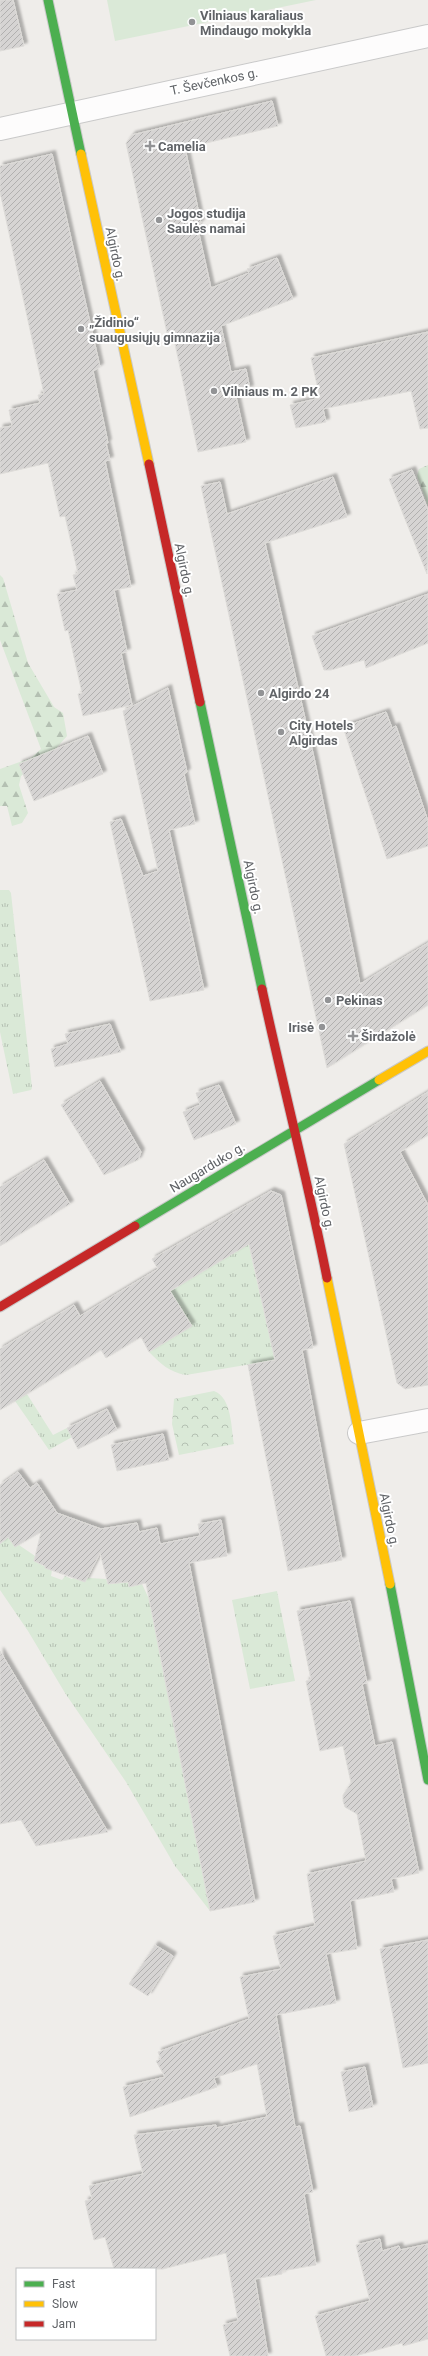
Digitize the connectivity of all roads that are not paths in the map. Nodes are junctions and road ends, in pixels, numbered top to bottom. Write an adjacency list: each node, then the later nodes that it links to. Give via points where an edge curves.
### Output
1 (48, 0): 3 (street, Algirdo g.)
2 (428, 36): 3 (street, T. Ševčenkos g.)
3 (73, 112): 4 (street, T. Ševčenkos g.); 6 (street, Algirdo g., via 285,1093)
4 (0, 129)
5 (428, 1051): 6 (street, Naugarduko g.)
6 (295, 1129): 7 (street, Naugarduko g.); 9 (street, Algirdo g.)
7 (0, 1307)
8 (428, 1420): 9 (street)
9 (359, 1433): 10 (street, Algirdo g.)
10 (428, 1780)

